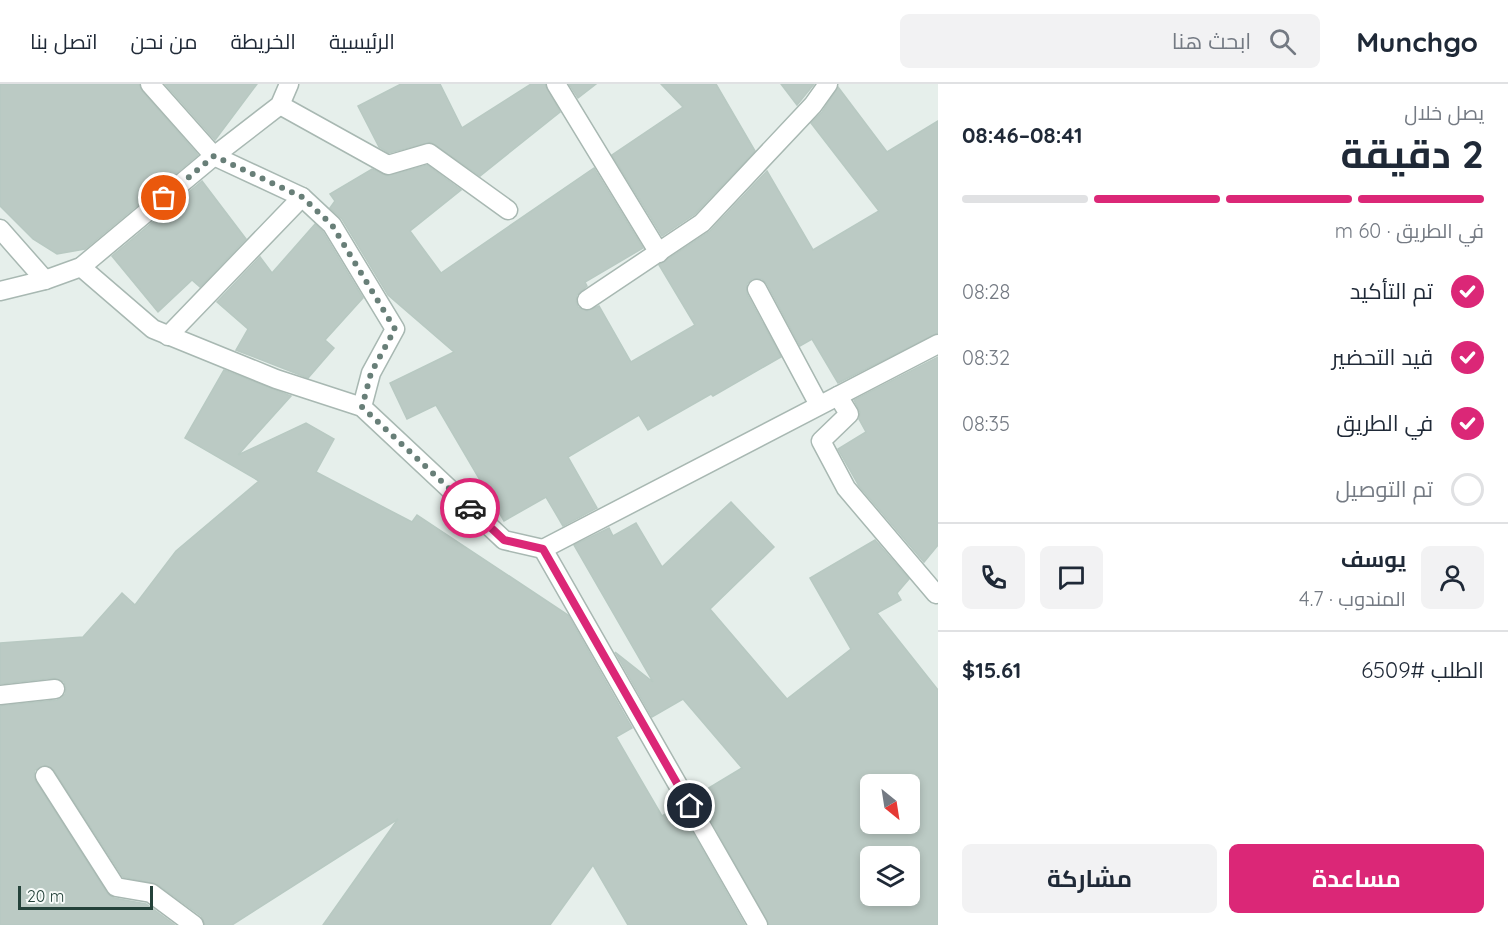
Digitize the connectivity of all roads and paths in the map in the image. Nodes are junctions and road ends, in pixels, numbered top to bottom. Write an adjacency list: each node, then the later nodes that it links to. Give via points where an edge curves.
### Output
1 (150, 84): 6 (street)
2 (289, 84): 5 (street)
3 (556, 84): 10 (street)
4 (828, 84): 10 (street, via 702,223)
5 (280, 105): 6 (street); 8 (street, via 388,165 429,153)
6 (214, 156): 7 (street); 11 (street)
7 (302, 197): 16 (street); 20 (street, via 332,225 395,329 371,373)
8 (508, 210)
9 (0, 229): 12 (street)
10 (659, 253): 15 (street)
11 (81, 267): 12 (street); 16 (street, via 153,329)
12 (45, 280): 14 (street)
13 (757, 289): 19 (street)
14 (0, 291)
15 (587, 300)
16 (168, 336): 20 (street, via 276,379)
17 (938, 344): 18 (street)
18 (838, 396): 19 (street); 22 (street, via 849,414 821,441 846,488)
19 (819, 405): 21 (street)
20 (362, 407): 21 (street, via 504,540)
21 (543, 549): 27 (street)
22 (937, 594)
23 (55, 688): 24 (street)
24 (0, 695)
25 (45, 776): 26 (street, via 116,886 151,893)
26 (194, 925)
27 (758, 925)

